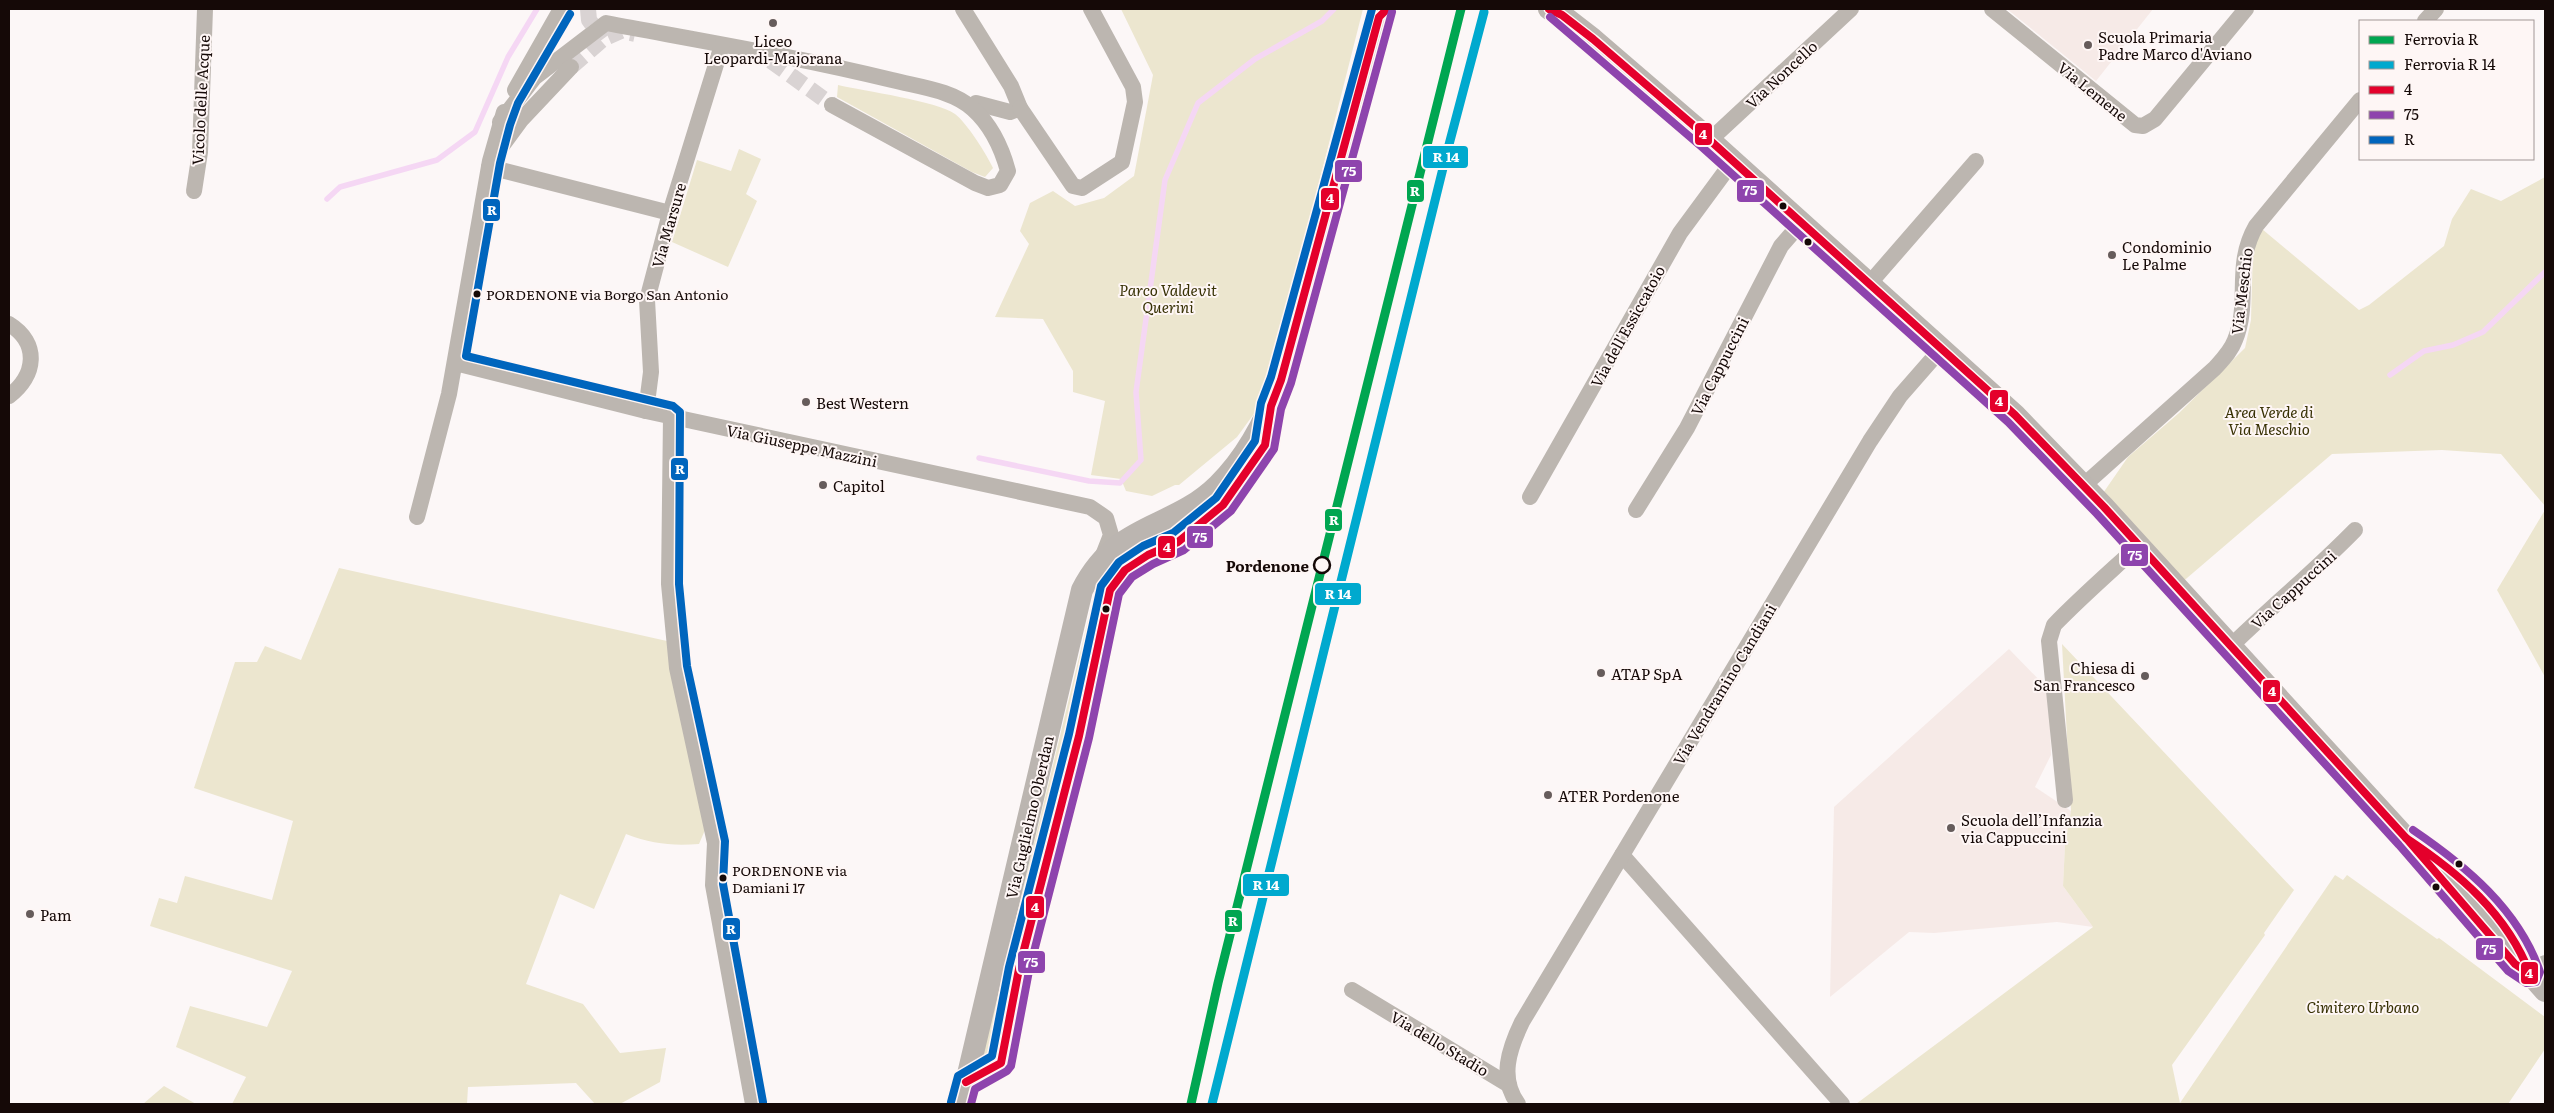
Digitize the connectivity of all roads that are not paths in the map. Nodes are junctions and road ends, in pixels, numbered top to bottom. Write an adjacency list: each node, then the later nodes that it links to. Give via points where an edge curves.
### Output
1 (205, 9): 23 (street, Vicolo delle Acque, via 200,152)
2 (560, 9): 18 (street, via 509,99)
3 (963, 9): 17 (street, via 1011,86)
4 (1091, 9): 17 (street, via 1133,87 1135,102 1122,162 1082,188 1073,186)
5 (1851, 9): 19 (street, Via Noncello)
6 (1992, 9): 7 (street, Via Lemene, via 2135,125 2143,126 2155,119)
7 (2246, 9)
8 (2436, 9): 11 (street)
9 (1560, 10): 19 (main road)
10 (1383, 11): 39 (main road, Via Guglielmo Oberdan, via 1271,406 1242,456 1218,485 1190,506 1120,542)
11 (2426, 20)
12 (722, 45): 16 (street, via 950,94 973,109 990,130 1008,171 1000,185 988,188); 18 (street, via 606,23 534,78); 24 (street, Via Marsure)
13 (571, 67): 22 (street, via 521,120)
14 (2359, 101): 33 (street, Via Meschio, via 2249,238 2242,268 2240,326 2229,352)
15 (976, 103): 17 (street, via 1010,112)
16 (832, 105)
17 (1020, 108)
18 (500, 122): 22 (street)
19 (1710, 140): 20 (main road)
20 (1733, 161): 25 (main road); 34 (street, Via dell'Essiccatoio, via 1680,233)
21 (1976, 161): 26 (street)
22 (490, 164): 24 (street); 29 (street)
23 (194, 191)
24 (670, 213): 31 (street, Via Marsure, via 647,300 651,372)
25 (1801, 223): 26 (main road); 35 (street, Via Cappuccini, via 1781,246 1687,428)
26 (1869, 284): 28 (main road)
27 (9, 324): 30 (street, via 22,335 30,353 28,376 22,386)
28 (1942, 348): 33 (main road, via 2015,415); 42 (street, Via Vendramino Candiani, via 1900,396 1875,432)
29 (455, 364): 31 (street, Via Giuseppe Mazzini); 36 (street)
30 (9, 396)
31 (646, 411): 32 (street, Via Giuseppe Mazzini)
32 (671, 416): 39 (street, Via Giuseppe Mazzini, via 1090,507 1106,518 1110,535); 47 (street, via 669,584 677,668 714,843 713,885)
33 (2083, 486): 38 (main road)
34 (1530, 498)
35 (1636, 510)
36 (417, 517)
37 (2355, 530): 40 (street, Via Cappuccini)
38 (2138, 546): 40 (main road); 41 (street, via 2098,580 2054,625 2051,633 2049,641)
39 (1102, 559): 48 (main road, Via Guglielmo Oberdan, via 1082,590)
40 (2230, 648): 43 (main road, via 2406,838 2515,964)
41 (2066, 800)
42 (1622, 855): 46 (street, Via Vendramino Candiani, via 1518,1029 1506,1061); 50 (street)
43 (2538, 968): 45 (main road)
44 (1352, 990): 46 (street, Via dello Stadio)
45 (2545, 991)
46 (1509, 1086): 49 (street)
47 (753, 1104)
48 (960, 1104)
49 (1518, 1104)
50 (1842, 1104)

